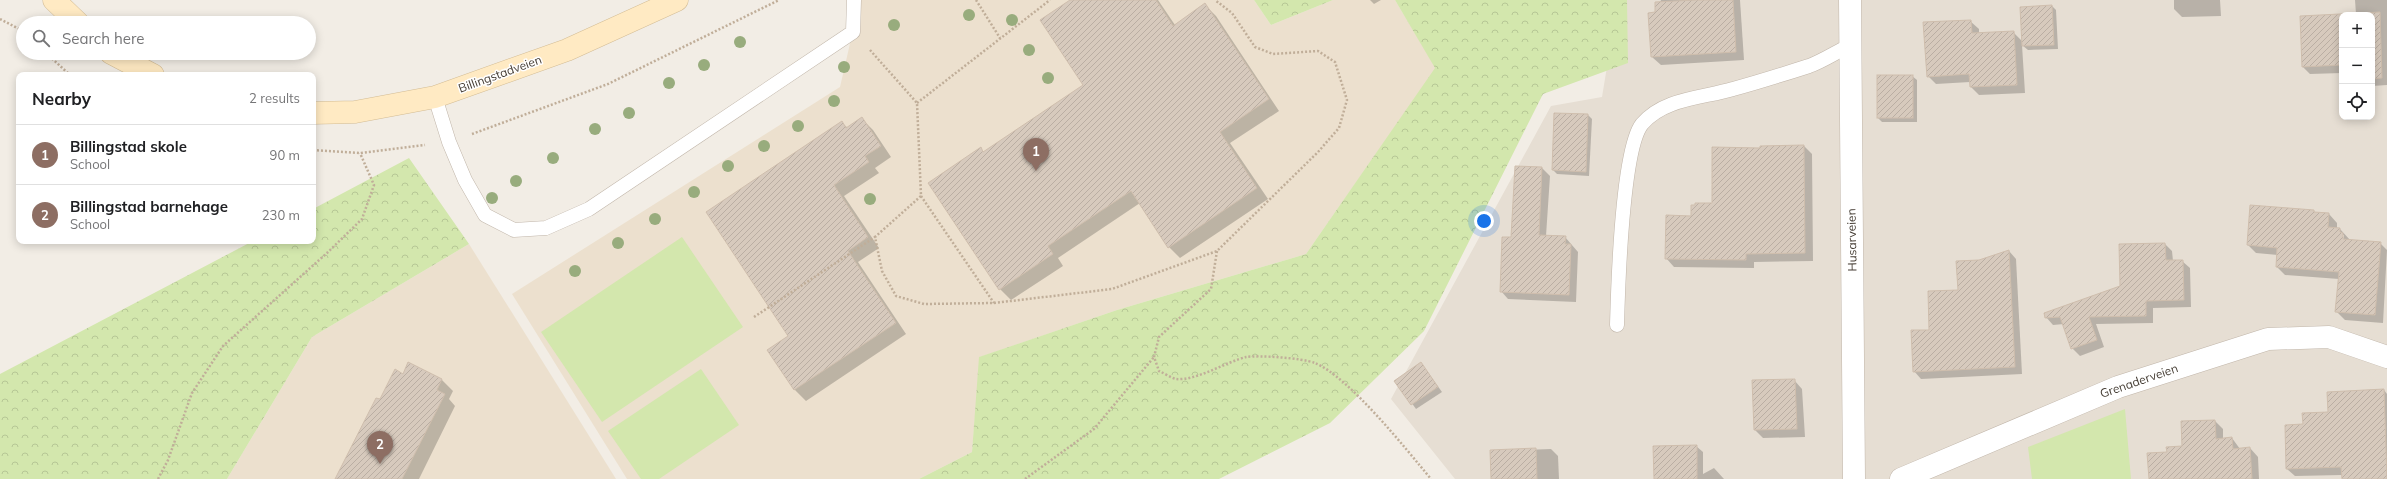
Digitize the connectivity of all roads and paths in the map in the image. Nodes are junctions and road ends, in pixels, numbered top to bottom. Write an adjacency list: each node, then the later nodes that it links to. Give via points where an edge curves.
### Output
1 (54, 0): 9 (main road)
2 (677, 0): 19 (main road, Billingstadveien, via 567,50)
3 (779, 0): 22 (path, via 608,84)
4 (854, 0): 12 (lane)
5 (976, 0): 13 (path)
6 (1050, 0): 13 (path)
7 (1215, 0): 27 (path, via 1232,13 1255,47 1273,54 1318,51 1334,62 1347,100 1339,128)
8 (1850, 0): 14 (street, Husarveien)
9 (71, 16)
10 (0, 19): 11 (path)
11 (16, 28)
12 (853, 32): 20 (path); 22 (lane, via 589,209 546,228 514,230 485,216 465,180)
13 (1001, 38): 20 (path)
14 (1849, 46): 30 (lane, via 1811,65 1732,89 1670,104 1641,126 1630,165 1620,244); 36 (street, Husarveien)
15 (54, 60): 17 (path)
16 (124, 60): 18 (main road)
17 (67, 72)
18 (147, 72)
19 (435, 97): 21 (main road, Billingstadveien, via 355,112); 22 (lane)
20 (917, 102): 25 (path)
21 (316, 113)
22 (449, 142): 24 (path)
23 (316, 150): 24 (path)
24 (360, 153): 33 (path, via 374,185 362,219 223,346 192,393 168,460)
25 (921, 196): 26 (path); 28 (path)
26 (875, 237): 28 (path, via 882,271 896,296 924,304); 29 (path)
27 (1216, 252): 28 (path, via 1112,289); 31 (path, via 1212,288 1159,337)
28 (994, 303)
29 (754, 317)
30 (1617, 324)
31 (1154, 357): 34 (path, via 1094,429); 35 (path, via 1160,371 1176,379 1202,374 1247,357 1292,358 1315,363 1341,380 1403,445)
32 (2387, 357): 37 (street, Grenaderveien, via 2329,337 2268,339 2118,386)
33 (158, 479)
34 (1025, 479)
35 (1431, 479)
36 (1854, 479)
37 (1901, 479)

